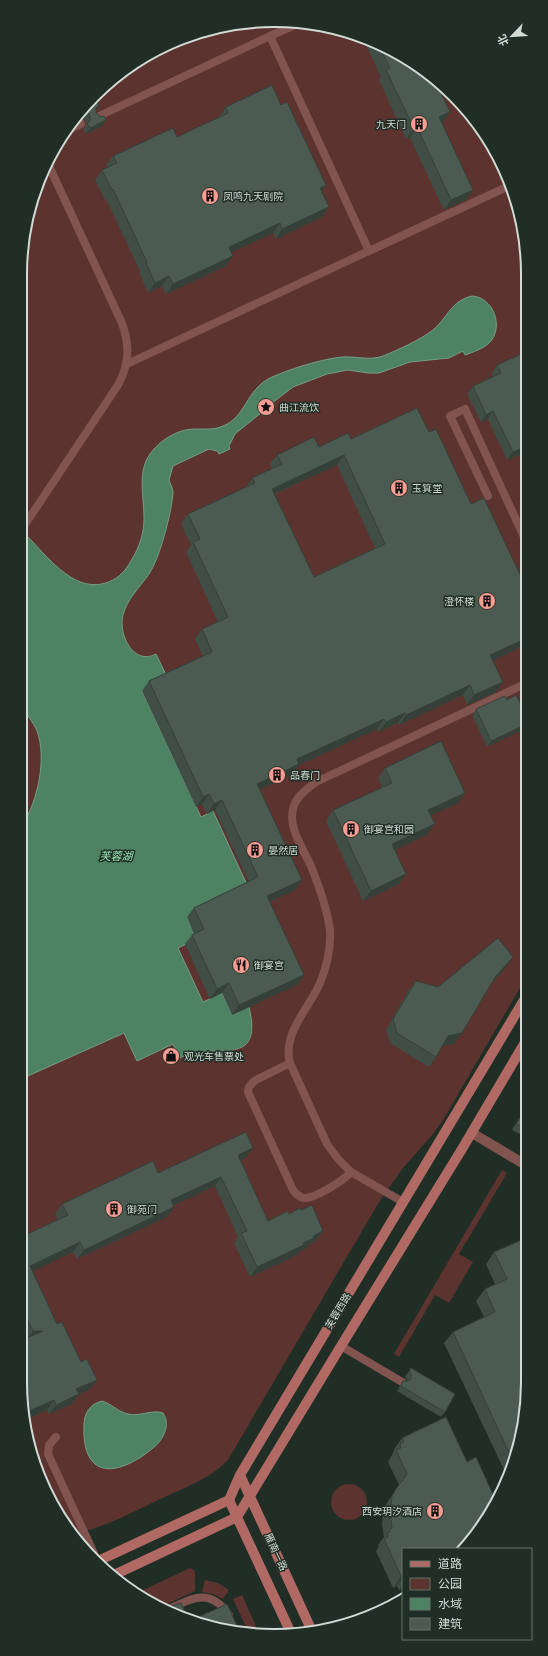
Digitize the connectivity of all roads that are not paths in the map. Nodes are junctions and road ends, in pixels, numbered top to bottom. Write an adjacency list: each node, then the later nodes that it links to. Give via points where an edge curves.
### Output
1 (288, 28): 2 (lane)
2 (270, 36): 3 (lane); 8 (lane)
3 (97, 117)
4 (81, 124): 5 (lane)
5 (76, 126)
6 (50, 169): 9 (lane, via 123,326 128,348)
7 (505, 188): 8 (lane)
8 (369, 251): 9 (lane)
9 (127, 364): 11 (lane, via 115,390)
10 (488, 496): 12 (lane, via 450,416 465,409)
11 (27, 522)
12 (521, 530)
13 (521, 686): 16 (lane, via 316,782 296,801 292,816 293,826 324,900 330,946 320,984 292,1032 288,1050)
14 (521, 1005): 20 (main road, 芙蓉西路)
15 (521, 1052): 17 (main road, 芙蓉西路)
16 (290, 1063): 19 (lane, via 332,1152); 19 (lane, via 254,1081 250,1084 248,1092 293,1190 298,1196 308,1198 337,1184)
17 (472, 1133): 18 (street); 21 (main road, 芙蓉西路)
18 (521, 1162)
19 (351, 1172): 20 (lane)
20 (404, 1202): 24 (main road, 芙蓉西路)
21 (341, 1346): 22 (lane); 25 (main road, 芙蓉西路)
22 (402, 1382)
23 (56, 1436): 28 (lane, via 49,1445 48,1454)
24 (240, 1476): 25 (main road, 雁南一路); 26 (main road, 芙蓉西路)
25 (249, 1495): 27 (main road, 芙蓉西路); 33 (main road, 雁南一路)
26 (229, 1500): 27 (main road, 雁南一路); 29 (main road)
27 (237, 1517): 30 (main road); 34 (main road, 雁南一路)
28 (93, 1551)
29 (102, 1559)
30 (118, 1573)
31 (173, 1607): 32 (lane, via 194,1598 207,1597 220,1603)
32 (234, 1623)
33 (310, 1626)
34 (289, 1628)

